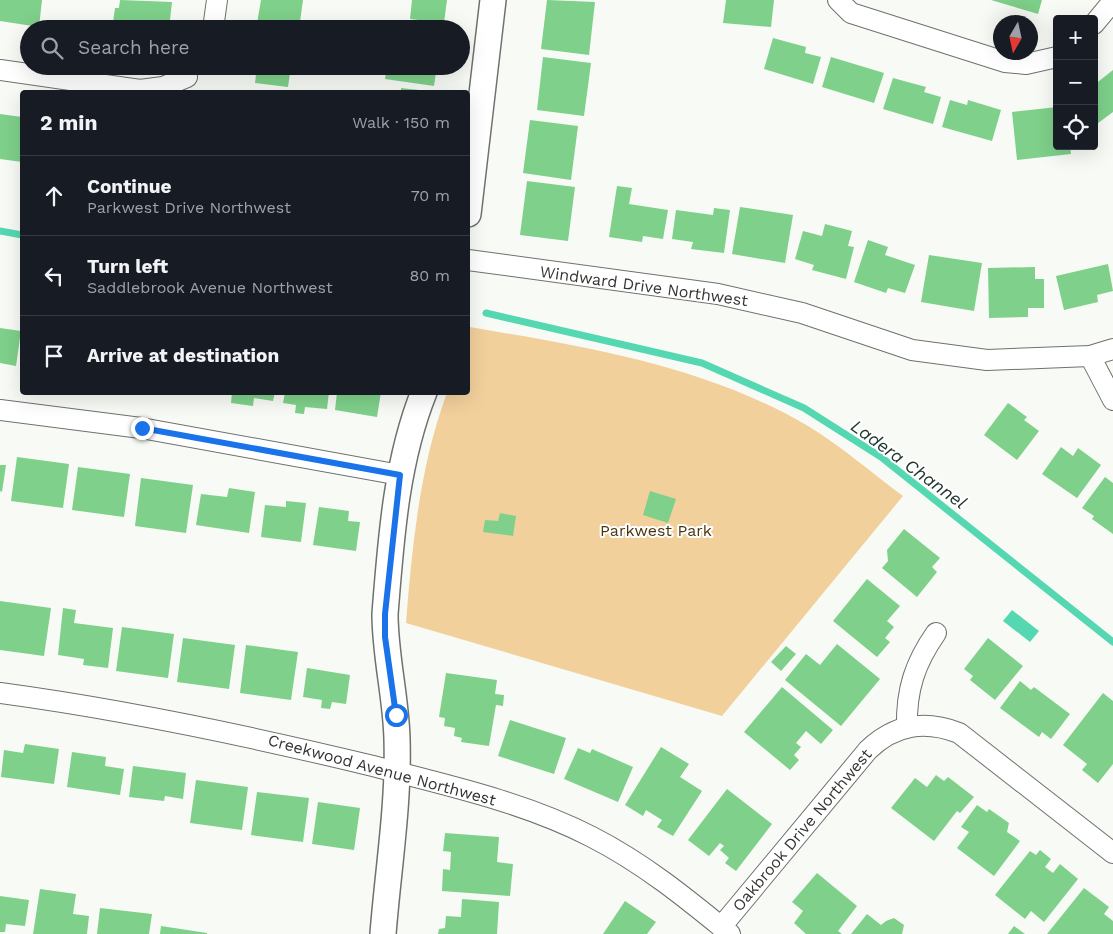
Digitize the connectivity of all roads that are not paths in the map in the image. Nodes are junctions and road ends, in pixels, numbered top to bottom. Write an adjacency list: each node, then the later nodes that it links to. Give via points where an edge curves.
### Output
1 (217, 0): 6 (street)
2 (493, 0): 14 (street)
3 (838, 0): 7 (street, via 851,13 1005,62 1026,64)
4 (1113, 0): 5 (street)
5 (1098, 19)
6 (214, 20)
7 (1053, 58)
8 (0, 70): 9 (street)
9 (20, 73)
10 (35, 75): 13 (street)
11 (192, 79): 12 (street)
12 (140, 90)
13 (140, 90)
14 (470, 197)
15 (470, 260): 17 (street, Windward Drive Northwest, via 718,294 802,313 912,350 987,360)
16 (1113, 349): 17 (street, Windward Drive Northwest)
17 (1090, 356): 19 (street)
18 (423, 395): 21 (street)
19 (1113, 400)
20 (0, 410): 21 (street, via 142,428)
21 (400, 475): 25 (street, via 385,614 396,715)
22 (936, 633): 24 (street, via 922,652 912,676 906,704)
23 (0, 693): 25 (street, Creekwood Avenue Northwest, via 214,728)
24 (911, 726): 26 (street, via 938,726 959,733); 27 (street, Oakbrook Drive Northwest, via 889,733 868,750)
25 (396, 772): 27 (street, Creekwood Avenue Northwest, via 524,808 592,836 649,870); 28 (street)
26 (1113, 853)
27 (725, 931)
28 (383, 934)

